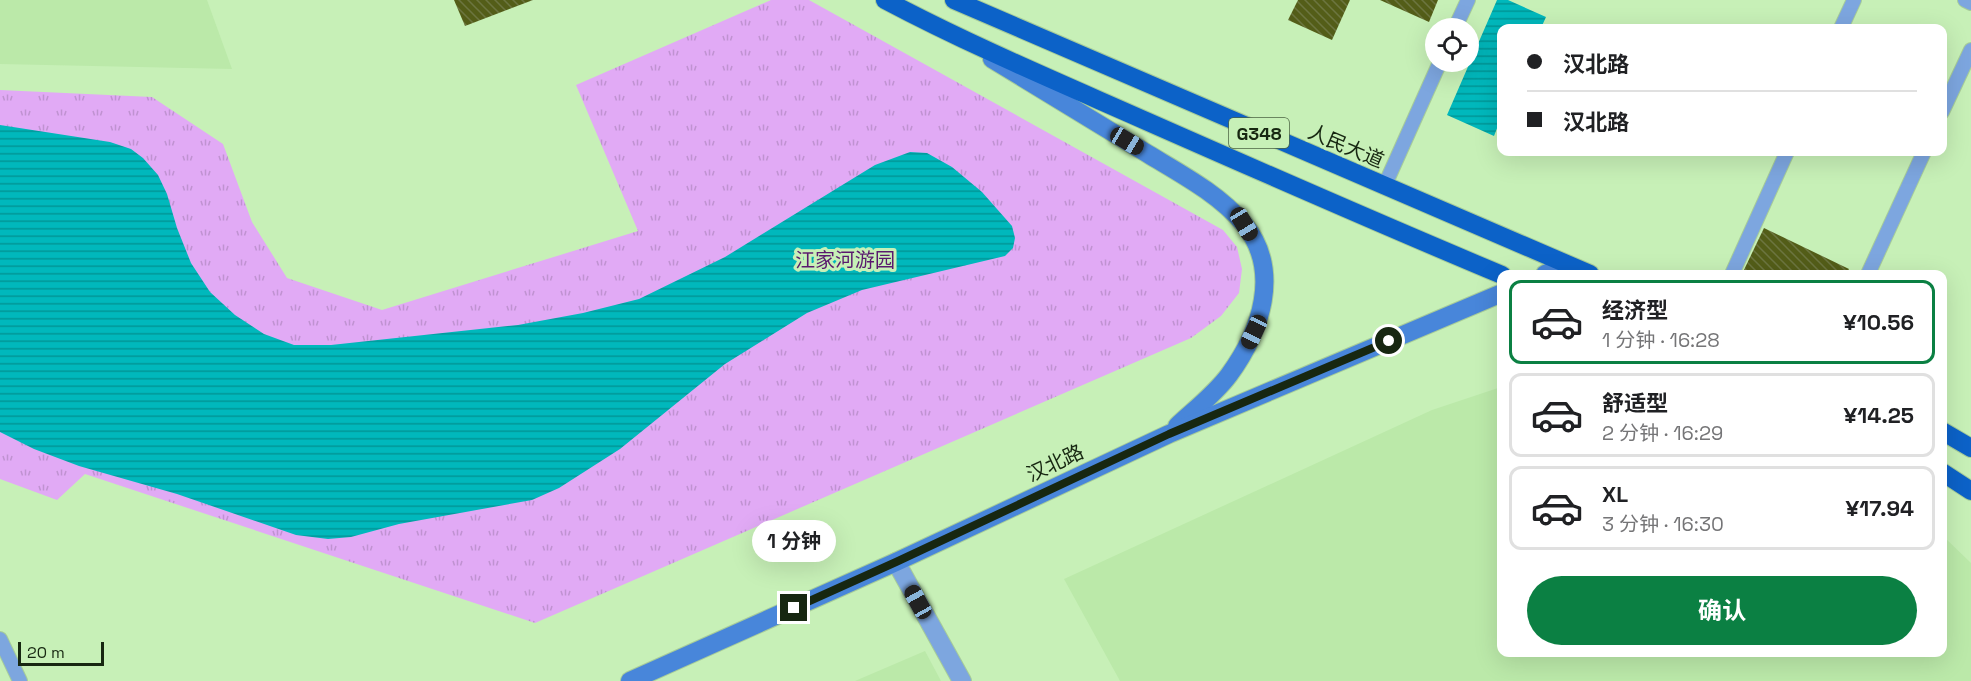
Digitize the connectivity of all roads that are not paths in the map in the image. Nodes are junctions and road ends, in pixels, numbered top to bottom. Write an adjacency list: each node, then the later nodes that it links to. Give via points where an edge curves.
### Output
1 (885, 0): 9 (highway, G348)
2 (954, 0): 15 (highway, 人民大道 / G348)
3 (1468, 0): 7 (lane)
4 (1854, 0): 8 (lane)
5 (1965, 0): 6 (lane)
6 (1971, 3)
7 (1460, 18)
8 (1843, 24)
9 (946, 32): 21 (highway, G348); 23 (main road, via 1187,177 1219,200 1244,224 1256,243 1264,266 1265,288 1261,315 1251,337 1228,376)
10 (1971, 50): 12 (lane)
11 (1436, 72): 15 (lane)
12 (1947, 101)
13 (1785, 156): 19 (lane)
14 (1922, 156): 20 (lane)
15 (1384, 187): 16 (highway, 人民大道 / G348)
16 (1566, 265): 17 (main road); 18 (highway, 人民大道 / G348)
17 (1554, 270)
18 (1579, 270)
19 (1734, 270)
20 (1870, 270)
21 (1497, 273)
22 (1497, 295): 23 (main road, 汉北路)
23 (1169, 434): 28 (main road, 汉北路)
24 (1947, 434): 25 (highway)
25 (1971, 448)
26 (1947, 475): 27 (highway)
27 (1971, 491)
28 (896, 562): 31 (main road, 汉北路); 32 (street)
29 (0, 639): 30 (lane)
30 (20, 681)
31 (630, 681)
32 (962, 681)

